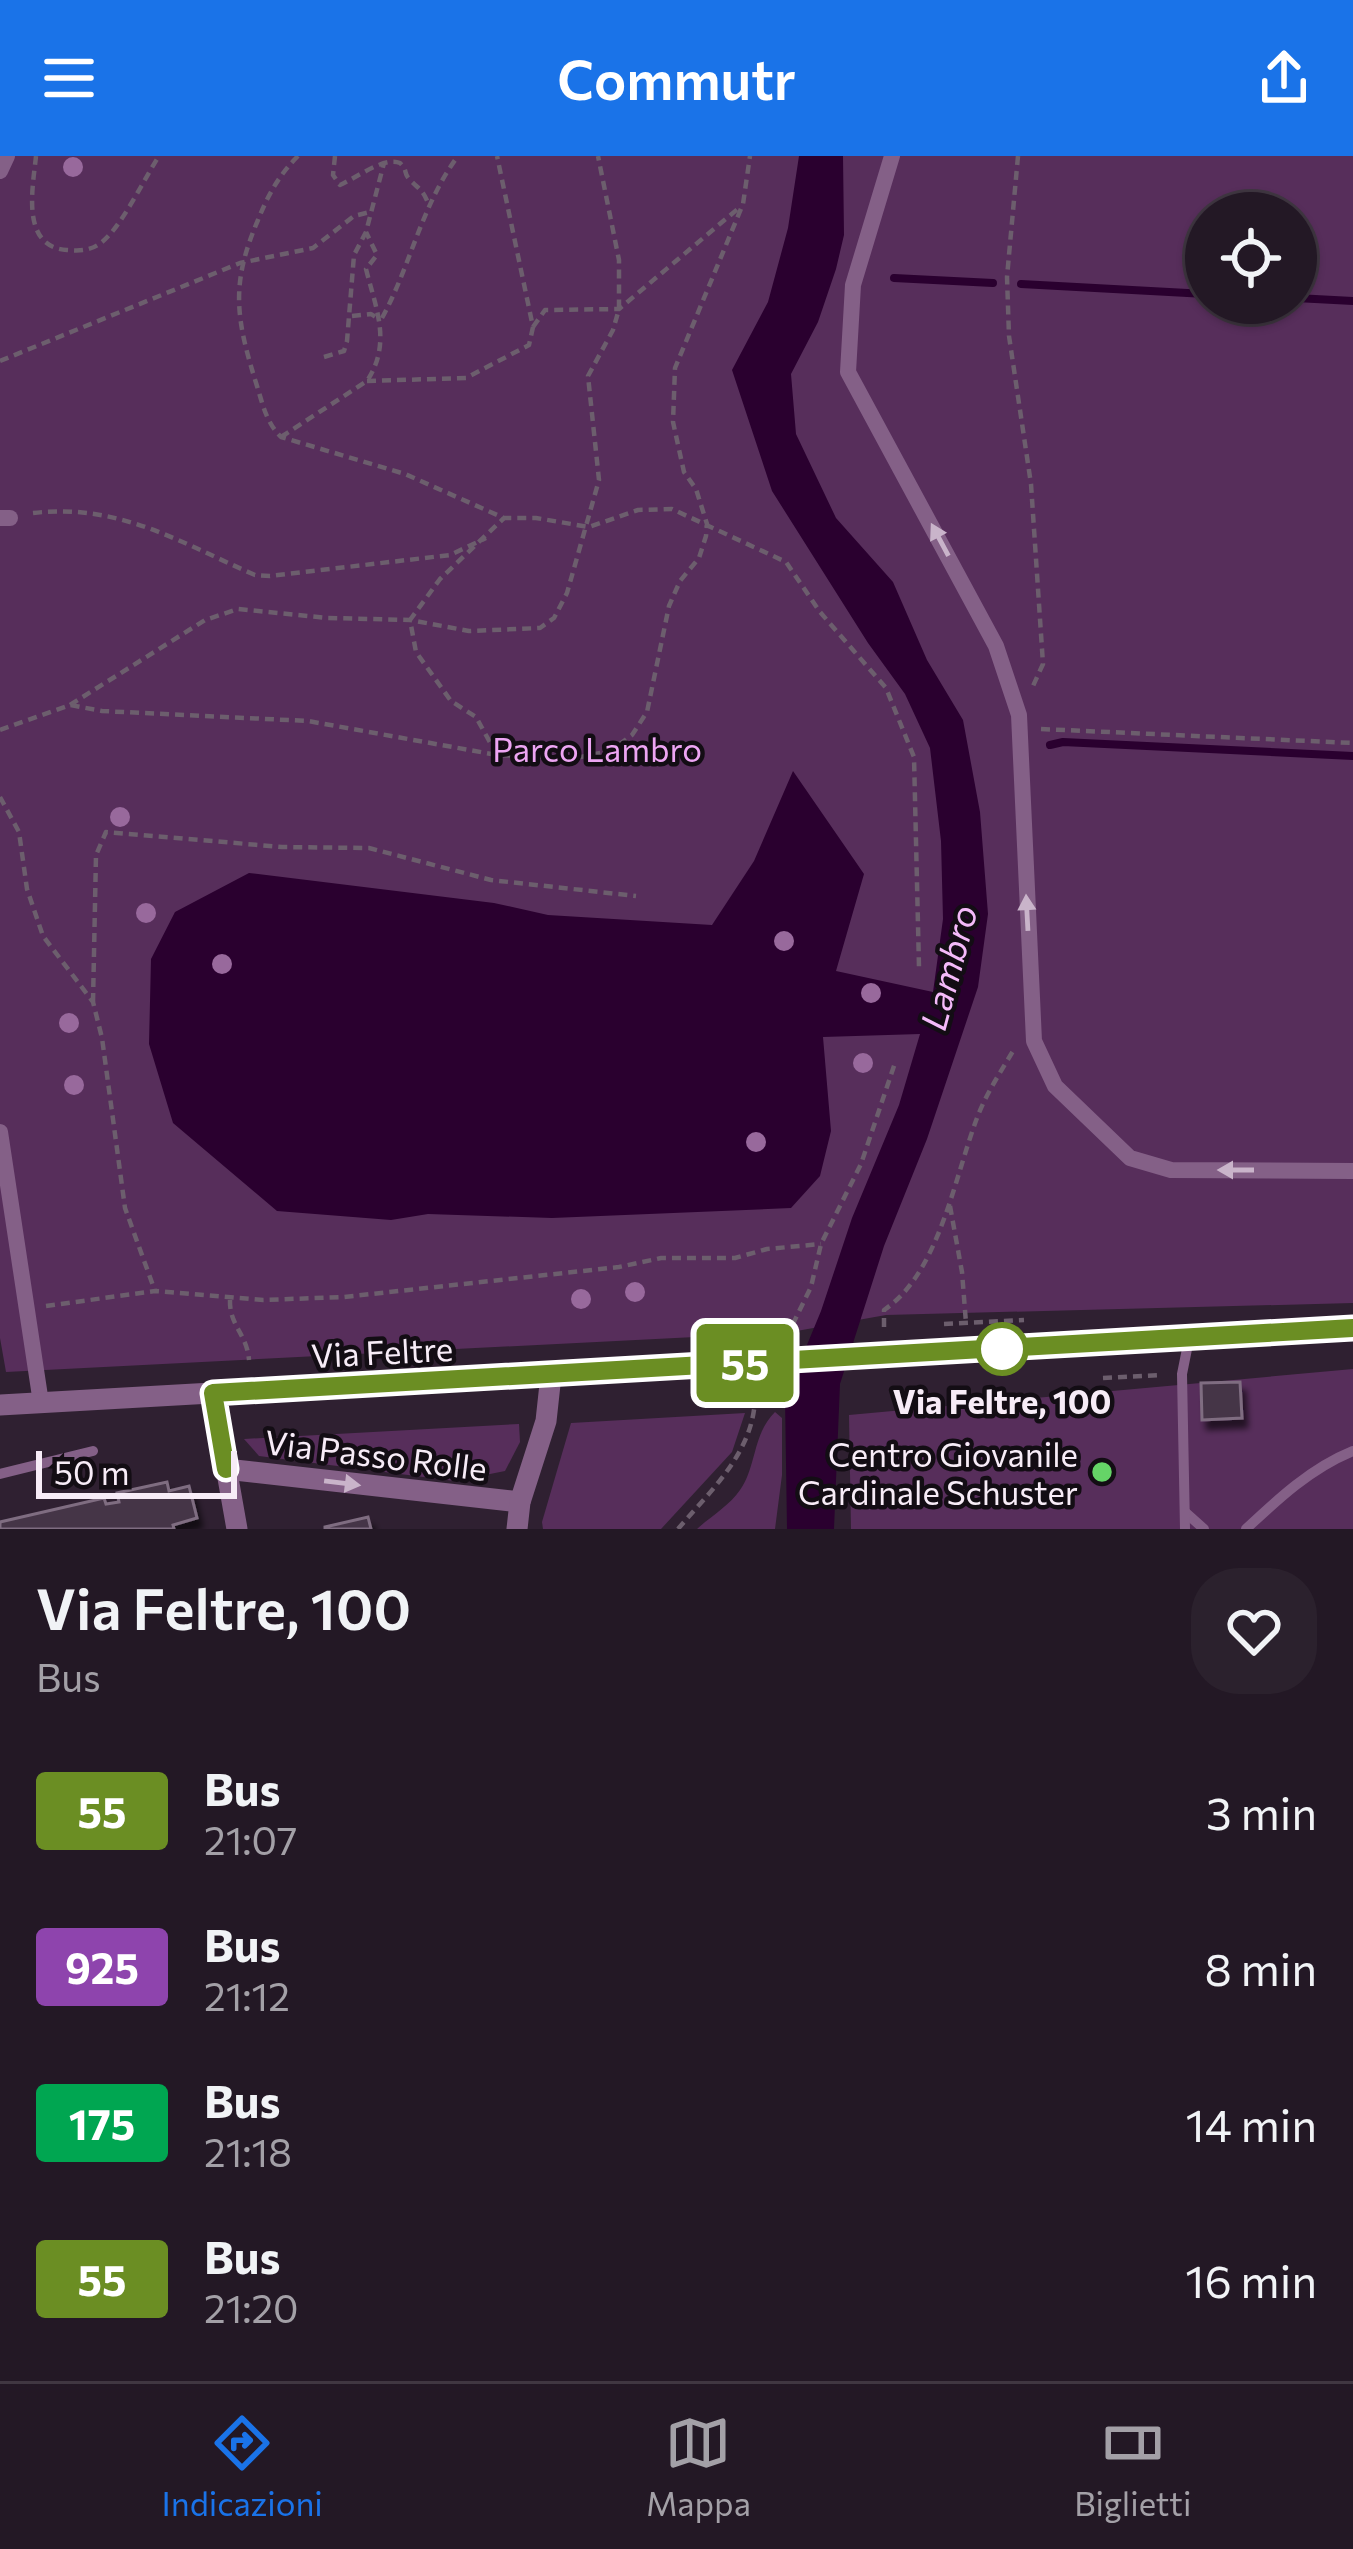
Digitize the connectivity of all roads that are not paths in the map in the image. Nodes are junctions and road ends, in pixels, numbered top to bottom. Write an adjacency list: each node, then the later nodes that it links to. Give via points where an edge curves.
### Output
1 (7, 156): 3 (street)
2 (892, 156): 5 (street, one-way to 2, via 1171,1170 1130,1158 1055,1086 1034,1040 1019,721 996,646 848,371 853,285)
3 (0, 171)
4 (0, 1132): 10 (street)
5 (1353, 1172)
6 (1353, 1328): 7 (street, Via Feltre)
7 (1189, 1339): 8 (street, Via Feltre); 17 (lane, via 1182,1374)
8 (551, 1375): 9 (street, Via Feltre); 16 (street, Via Passo Rolle)
9 (213, 1393): 10 (street, Via Feltre); 14 (street)
10 (40, 1403): 11 (street, Via Feltre)
11 (0, 1406)
12 (93, 1451): 15 (lane)
13 (1353, 1451): 22 (lane, via 1287,1491)
14 (226, 1469): 16 (street, Via Passo Rolle, one-way to 16); 18 (street)
15 (0, 1474)
16 (520, 1502): 19 (street, Via Passo Rolle)
17 (1185, 1512): 20 (lane); 21 (lane)
18 (237, 1529)
19 (517, 1529)
20 (1186, 1529)
21 (1204, 1529)
22 (1246, 1529)

